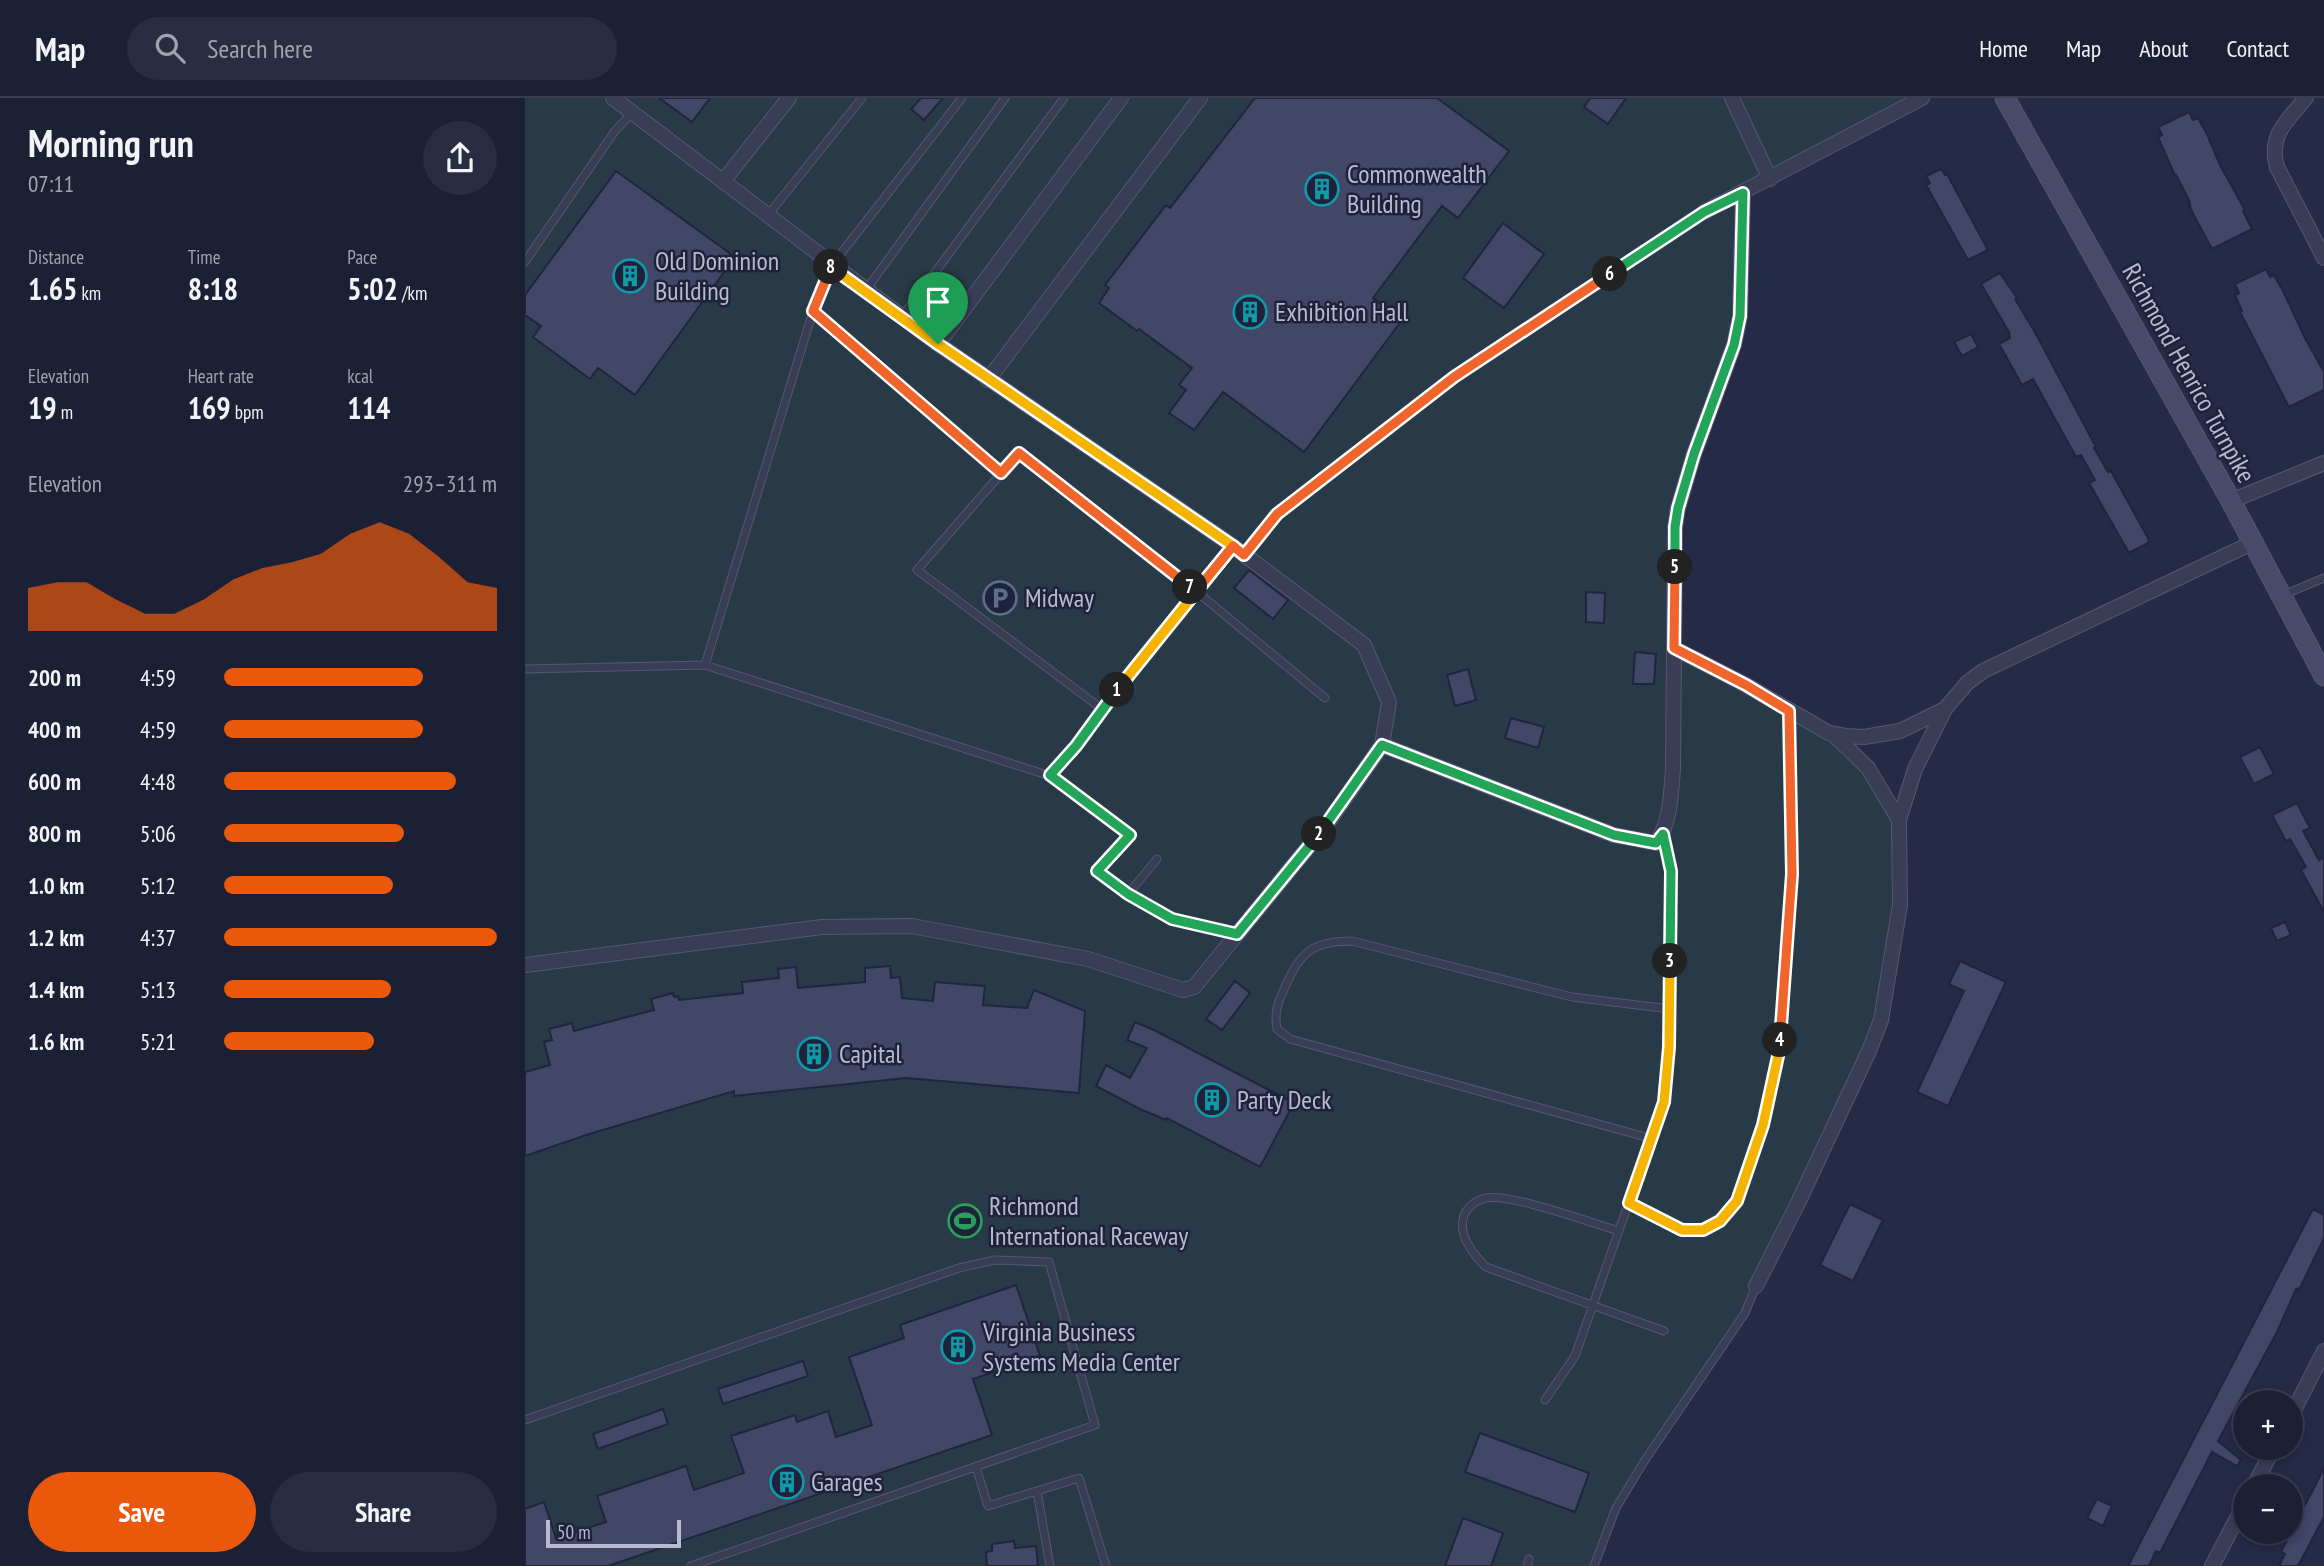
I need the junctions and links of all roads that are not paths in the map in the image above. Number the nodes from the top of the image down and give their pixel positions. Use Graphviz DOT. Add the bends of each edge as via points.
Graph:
graph roads {
  1 [pos="613,98"];
  2 [pos="789,98"];
  3 [pos="862,98"];
  4 [pos="962,98"];
  5 [pos="1005,98"];
  6 [pos="1064,98"];
  7 [pos="1121,98"];
  8 [pos="1200,98"];
  9 [pos="1732,98"];
  10 [pos="1923,98"];
  11 [pos="2005,98"];
  12 [pos="2305,98"];
  13 [pos="632,113"];
  14 [pos="1770,179"];
  15 [pos="724,180"];
  16 [pos="1743,193"];
  17 [pos="1704,212"];
  18 [pos="768,215"];
  19 [pos="2324,257"];
  20 [pos="525,262"];
  21 [pos="832,265"];
  22 [pos="866,291"];
  23 [pos="813,311"];
  24 [pos="902,317"];
  25 [pos="938,344"];
  26 [pos="988,380"];
  27 [pos="2324,463"];
  28 [pos="1001,473"];
  29 [pos="2231,501"];
  30 [pos="2252,543"];
  31 [pos="1238,551"];
  32 [pos="2324,578"];
  33 [pos="1196,591"];
  34 [pos="2281,596"];
  35 [pos="1674,648"];
  36 [pos="705,665"];
  37 [pos="525,670"];
  38 [pos="2324,676"];
  39 [pos="1325,698"];
  40 [pos="1102,709"];
  41 [pos="1945,709"];
  42 [pos="1789,711"];
  43 [pos="1834,734"];
  44 [pos="1382,745"];
  45 [pos="1050,775"];
  46 [pos="1899,820"];
  47 [pos="1663,834"];
  48 [pos="1157,859"];
  49 [pos="1128,894"];
  50 [pos="1237,934"];
  51 [pos="525,965"];
  52 [pos="1670,1009"];
  53 [pos="1653,1139"];
  54 [pos="1629,1203"];
  55 [pos="1619,1231"];
  56 [pos="1756,1286"];
  57 [pos="1593,1306"];
  58 [pos="1664,1331"];
  59 [pos="2324,1351"];
  60 [pos="2303,1392"];
  61 [pos="1545,1400"];
  62 [pos="525,1419"];
  63 [pos="976,1467"];
  64 [pos="1037,1491"];
  65 [pos="2233,1526"];
  66 [pos="691,1566"];
  67 [pos="1050,1566"];
  68 [pos="1106,1566"];
  69 [pos="1594,1566"];
  70 [pos="2212,1566"];
  1 -- 13 [label="street"];
  2 -- 15 [label="street"];
  3 -- 18 [label="lane"];
  4 -- 21 [label="lane"];
  5 -- 22 [label="lane"];
  6 -- 24 [label="lane"];
  7 -- 25 [label="street"];
  8 -- 26 [label="street"];
  9 -- 14 [label="street"];
  10 -- 14 [label="street"];
  11 -- 29 [label="main road, Richmond Henrico Turnpike"];
  12 -- 19 [label="street" via="2279,131 2273,153"];
  13 -- 15 [label="street"];
  13 -- 20 [label="lane"];
  14 -- 16 [label="street"];
  15 -- 18 [label="street"];
  16 -- 17 [label="street"];
  16 -- 35 [label="street" via="1740,316 1675,527"];
  17 -- 31 [label="lane" via="1454,377 1277,514"];
  18 -- 21 [label="street"];
  21 -- 22 [label="street"];
  21 -- 23 [label="lane"];
  22 -- 24 [label="street"];
  23 -- 28 [label="lane"];
  23 -- 36 [label="lane"];
  24 -- 25 [label="street"];
  25 -- 26 [label="street"];
  26 -- 31 [label="street"];
  27 -- 29 [label="street"];
  28 -- 33 [label="lane" via="1019,453"];
  28 -- 40 [label="lane" via="916,570"];
  29 -- 30 [label="main road, Richmond Henrico Turnpike"];
  30 -- 34 [label="main road, Richmond Henrico Turnpike"];
  30 -- 41 [label="street" via="1983,671"];
  31 -- 33 [label="lane"];
  31 -- 44 [label="street" via="1364,645 1389,702"];
  32 -- 34 [label="lane"];
  33 -- 39 [label="lane"];
  33 -- 40 [label="lane"];
  34 -- 38 [label="main road, Richmond Henrico Turnpike" via="2313,647"];
  35 -- 42 [label="street"];
  35 -- 47 [label="street" via="1672,768"];
  36 -- 37 [label="lane"];
  36 -- 45 [label="lane"];
  40 -- 45 [label="lane"];
  41 -- 43 [label="street" via="1889,734"];
  41 -- 46 [label="street" via="1915,769"];
  42 -- 43 [label="street"];
  42 -- 54 [label="lane" via="1792,874 1778,1056 1763,1125 1737,1201 1720,1221 1703,1230 1682,1230"];
  43 -- 46 [label="street" via="1868,768"];
  44 -- 47 [label="street" via="1614,835 1650,844"];
  44 -- 50 [label="street" via="1328,824"];
  45 -- 49 [label="lane" via="1130,835 1097,871"];
  46 -- 56 [label="street" via="1900,905 1881,1020"];
  47 -- 52 [label="lane" via="1671,871"];
  48 -- 49 [label="lane"];
  49 -- 50 [label="lane" via="1172,919"];
  50 -- 51 [label="street" via="1194,988 1183,990 1088,959 912,926 822,927"];
  52 -- 53 [label="lane" via="1664,1102"];
  52 -- 53 [label="lane" via="1572,997 1352,941 1330,941 1295,963 1274,1013 1277,1029 1290,1039"];
  53 -- 54 [label="lane"];
  54 -- 55 [label="lane"];
  55 -- 57 [label="lane"];
  55 -- 57 [label="lane" via="1520,1202 1488,1198 1473,1203 1463,1219 1471,1251 1486,1266"];
  56 -- 69 [label="lane" via="1745,1313 1616,1508"];
  57 -- 58 [label="lane"];
  57 -- 61 [label="lane" via="1575,1356"];
  59 -- 60 [label="street"];
  62 -- 63 [label="lane" via="959,1268 995,1260 1049,1262 1095,1424"];
  63 -- 64 [label="lane" via="988,1506"];
  63 -- 66 [label="lane"];
  64 -- 67 [label="lane"];
  64 -- 68 [label="lane" via="1079,1478"];
  65 -- 70 [label="street"];
}
